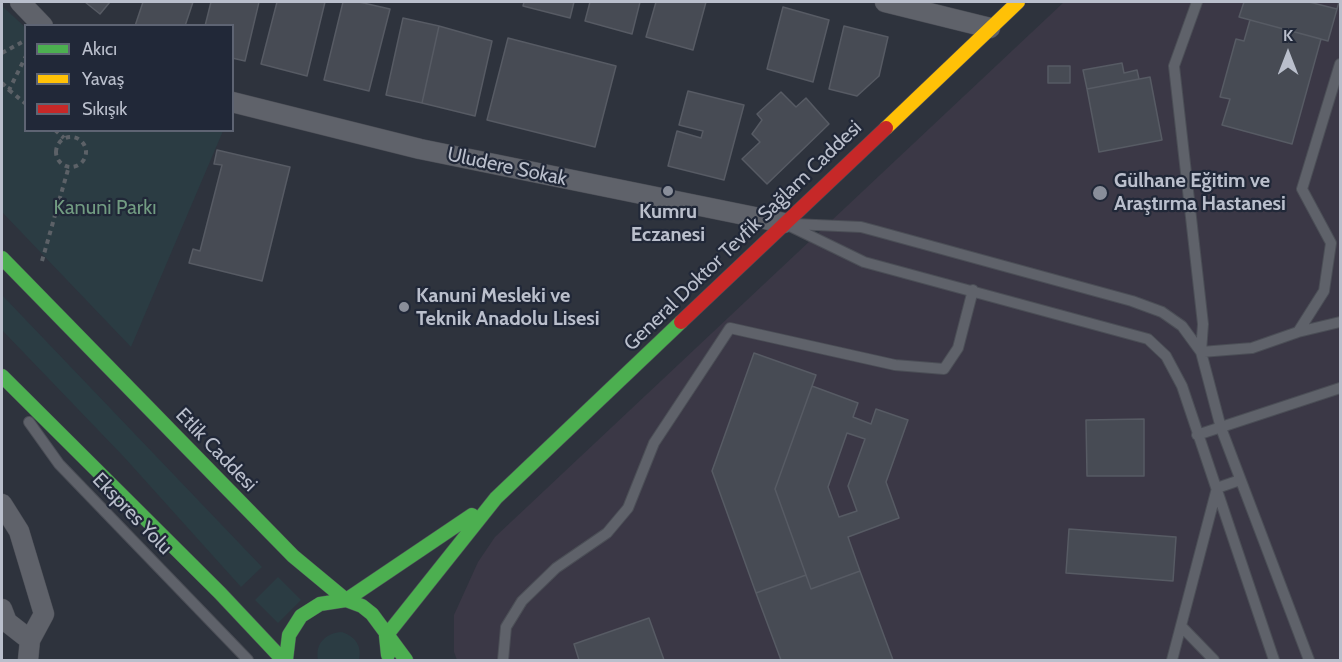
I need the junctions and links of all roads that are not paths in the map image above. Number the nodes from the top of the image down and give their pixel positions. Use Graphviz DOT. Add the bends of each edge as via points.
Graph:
graph roads {
  1 [pos="20,2"];
  2 [pos="885,2"];
  3 [pos="1018,2"];
  4 [pos="1197,2"];
  5 [pos="41,24"];
  6 [pos="990,28"];
  7 [pos="1341,64"];
  8 [pos="234,102"];
  9 [pos="1335,104"];
  10 [pos="784,223"];
  11 [pos="2,258"];
  12 [pos="973,290"];
  13 [pos="1341,321"];
  14 [pos="1298,332"];
  15 [pos="1201,352"];
  16 [pos="2,376"];
  17 [pos="2,382"];
  18 [pos="1341,388"];
  19 [pos="1221,428"];
  20 [pos="1197,435"];
  21 [pos="1240,480"];
  22 [pos="1217,488"];
  23 [pos="496,498"];
  24 [pos="2,504"];
  25 [pos="345,600"];
  26 [pos="2,609"];
  27 [pos="1181,626"];
  28 [pos="386,636"];
  29 [pos="30,640"];
  30 [pos="28,660"];
  31 [pos="248,660"];
  32 [pos="285,660"];
  33 [pos="387,660"];
  34 [pos="406,660"];
  35 [pos="502,660"];
  36 [pos="1172,660"];
  37 [pos="1214,660"];
  38 [pos="1274,660"];
  39 [pos="1310,660"];
  1 -- 5 [label="street"];
  2 -- 6 [label="street"];
  3 -- 6 [label="main road, General Doktor Tevfik Sağlam Caddesi"];
  4 -- 15 [label="lane" via="1174,66 1203,324"];
  6 -- 10 [label="main road, General Doktor Tevfik Sağlam Caddesi"];
  7 -- 9 [label="lane"];
  8 -- 10 [label="street, Uludere Sokak" via="420,149"];
  9 -- 14 [label="lane" via="1302,189 1331,243 1324,291"];
  10 -- 12 [label="lane" via="864,262"];
  10 -- 15 [label="lane" via="861,227 1132,301 1162,312 1182,326"];
  10 -- 23 [label="main road, General Doktor Tevfik Sağlam Caddesi"];
  11 -- 25 [label="main road, Etlik Caddesi" via="293,555"];
  12 -- 20 [label="lane" via="1148,339 1166,356 1182,386"];
  12 -- 35 [label="lane" via="958,348 944,369 895,364 730,328 654,442 628,508 607,533 556,568 522,602 506,627"];
  13 -- 14 [label="lane"];
  14 -- 15 [label="lane" via="1252,348"];
  15 -- 19 [label="lane"];
  16 -- 32 [label="main road"];
  17 -- 31 [label="lane, Ekspres Yolu" via="59,464"];
  18 -- 19 [label="lane"];
  19 -- 20 [label="lane"];
  19 -- 21 [label="lane"];
  20 -- 22 [label="lane"];
  21 -- 22 [label="lane"];
  21 -- 39 [label="lane"];
  22 -- 27 [label="lane"];
  22 -- 38 [label="lane"];
  23 -- 25 [label="main road, General Doktor Tevfik Sağlam Caddesi"];
  23 -- 28 [label="main road, General Doktor Tevfik Sağlam Caddesi"];
  24 -- 29 [label="street" via="19,531 44,614"];
  25 -- 28 [label="main road, Etlik Caddesi" via="372,614"];
  25 -- 32 [label="main road" via="328,600 299,616 289,630"];
  26 -- 29 [label="street" via="7,622"];
  27 -- 36 [label="lane"];
  27 -- 37 [label="lane"];
  28 -- 33 [label="main road"];
  28 -- 34 [label="main road, Etlik Caddesi"];
  29 -- 30 [label="street"];
}
